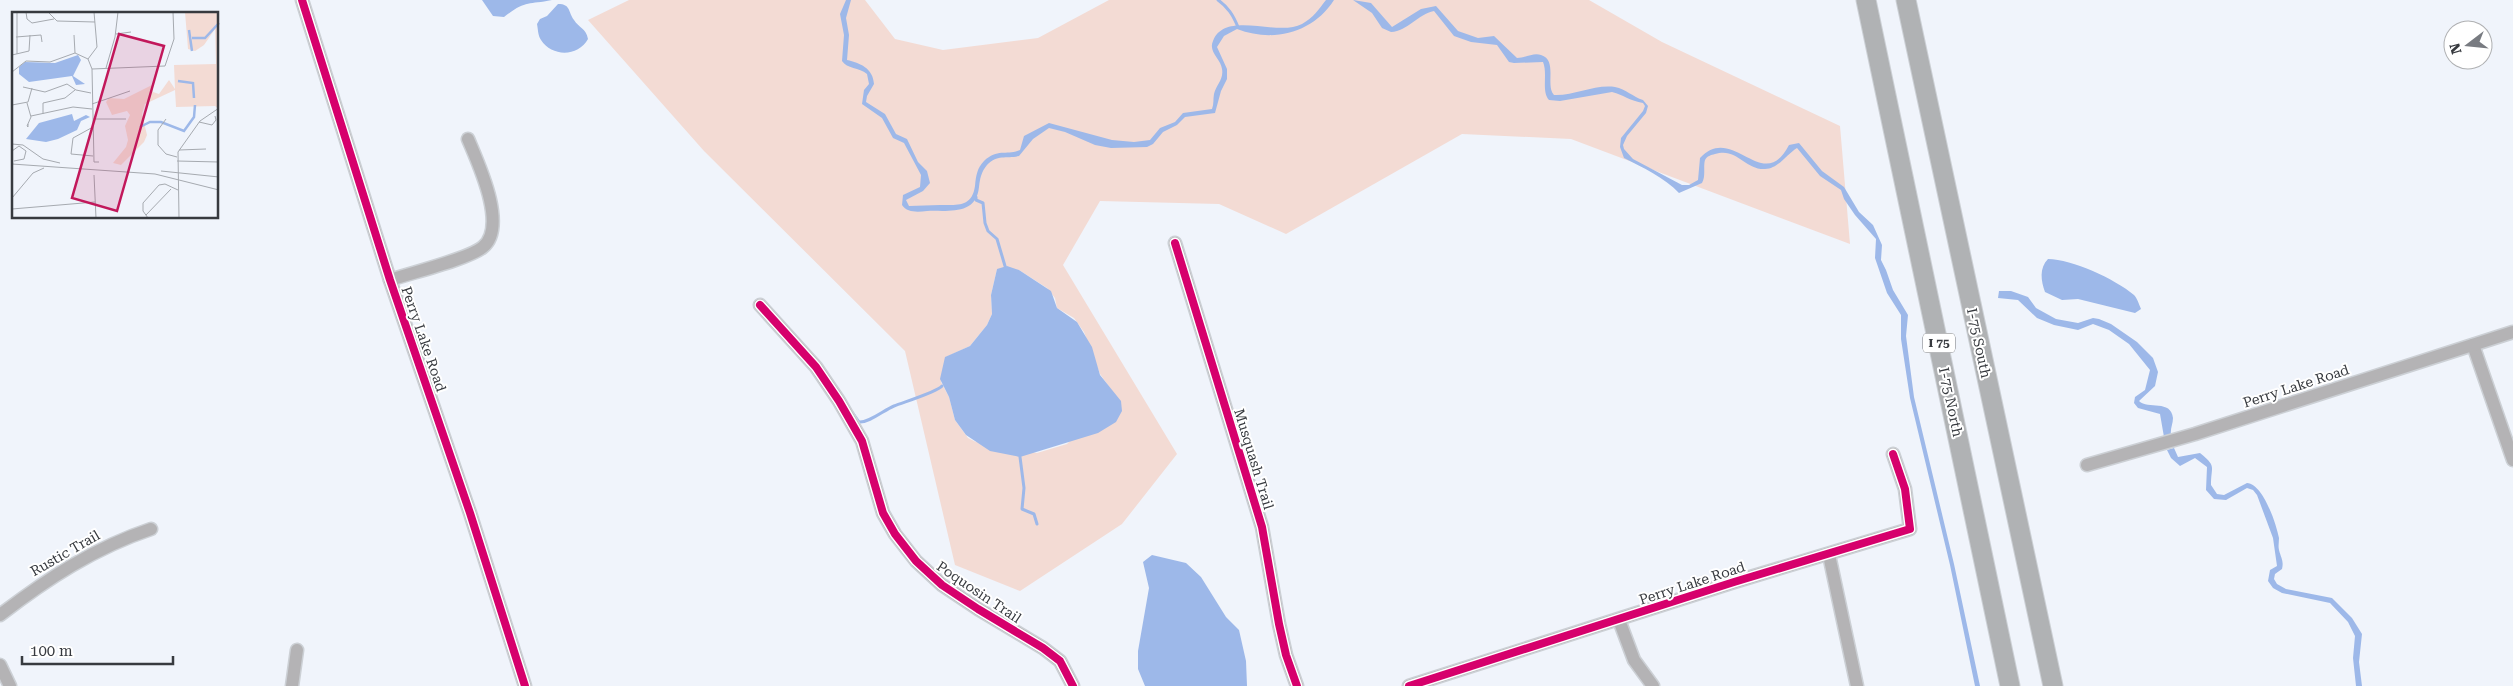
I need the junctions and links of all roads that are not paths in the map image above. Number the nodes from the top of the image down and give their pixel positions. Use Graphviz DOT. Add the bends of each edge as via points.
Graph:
graph roads {
  1 [pos="302,0"];
  2 [pos="1866,0"];
  3 [pos="1906,0"];
  4 [pos="468,139"];
  5 [pos="1175,243"];
  6 [pos="390,280"];
  7 [pos="760,305"];
  8 [pos="2513,332"];
  9 [pos="2473,345"];
  10 [pos="1893,454"];
  11 [pos="2513,460"];
  12 [pos="2087,465"];
  13 [pos="151,529"];
  14 [pos="1828,555"];
  15 [pos="0,615"];
  16 [pos="1619,620"];
  17 [pos="298,650"];
  18 [pos="0,665"];
  19 [pos="1417,685"];
  20 [pos="10,686"];
  21 [pos="292,686"];
  22 [pos="525,686"];
  23 [pos="1073,686"];
  24 [pos="1297,686"];
  25 [pos="1653,686"];
  26 [pos="1856,686"];
  27 [pos="2010,686"];
  28 [pos="2053,686"];
  1 -- 6 [label="street, Perry Lake Road"];
  2 -- 27 [label="highway, I-75 North / I 75"];
  3 -- 28 [label="highway, I-75 South"];
  4 -- 6 [label="street" via="492,209 493,230 484,246 465,256"];
  5 -- 24 [label="street, Musquash Trail" via="1262,527 1286,656"];
  6 -- 22 [label="street, Perry Lake Road"];
  7 -- 23 [label="street, Poquosin Trail" via="816,367 839,401 862,441 883,512 916,561 942,585 1043,648 1060,662"];
  8 -- 9 [label="street, Perry Lake Road"];
  9 -- 11 [label="street"];
  9 -- 12 [label="street, Perry Lake Road"];
  10 -- 14 [label="street, Perry Lake Road" via="1905,489 1910,529"];
  13 -- 15 [label="street, Rustic Trail" via="126,537 80,560 41,583"];
  14 -- 16 [label="street, Perry Lake Road"];
  14 -- 26 [label="street"];
  16 -- 19 [label="street, Perry Lake Road" via="1490,658"];
  16 -- 25 [label="street" via="1634,660"];
  17 -- 21 [label="street"];
  18 -- 20 [label="street"];
}
